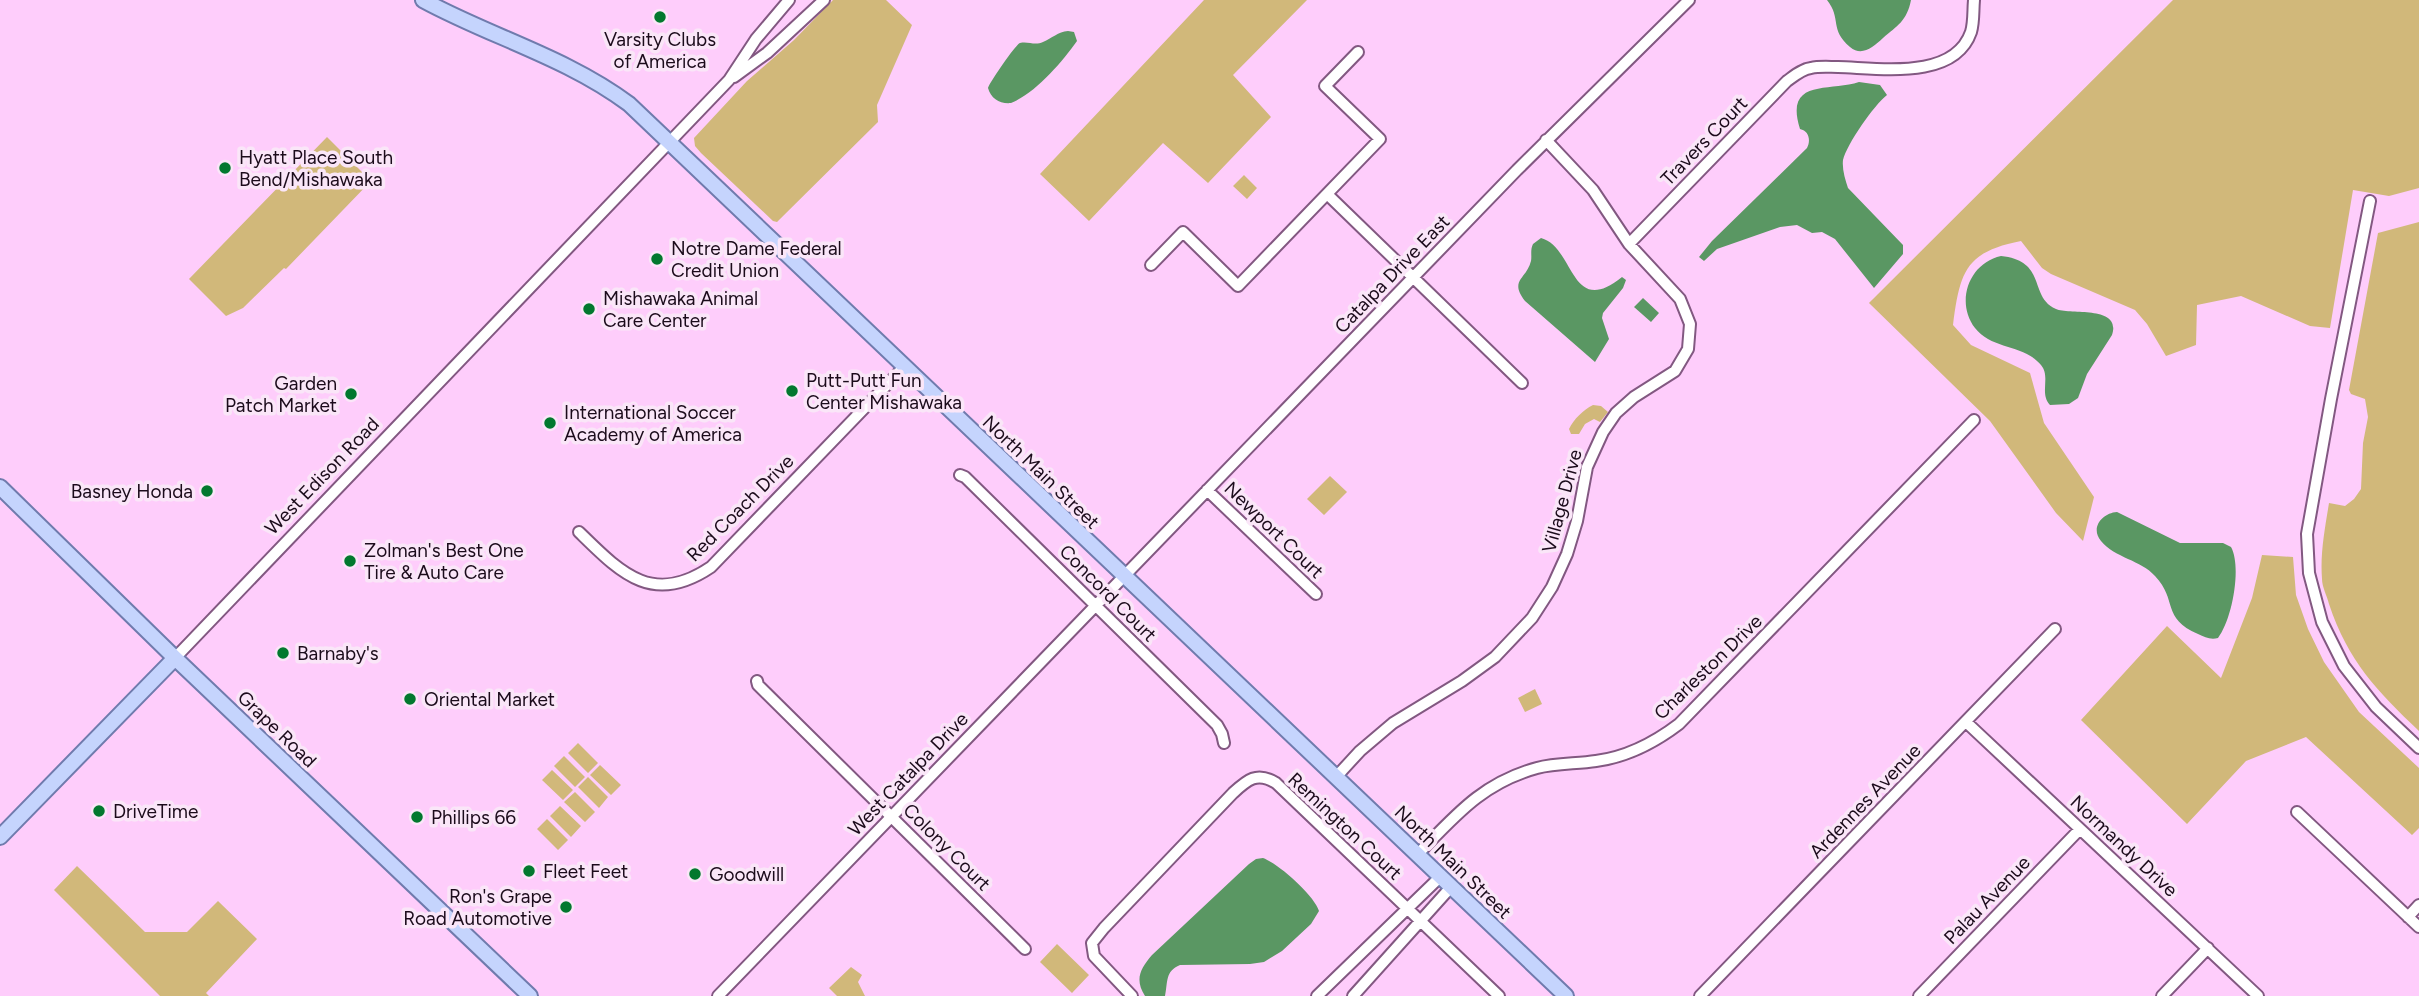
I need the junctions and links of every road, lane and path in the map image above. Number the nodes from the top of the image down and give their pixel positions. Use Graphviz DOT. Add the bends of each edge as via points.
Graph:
graph roads {
  1 [pos="423,0"];
  2 [pos="789,0"];
  3 [pos="824,0"];
  4 [pos="1689,0"];
  5 [pos="1974,0"];
  6 [pos="1357,52"];
  7 [pos="729,80"];
  8 [pos="1546,140"];
  9 [pos="671,142"];
  10 [pos="1327,194"];
  11 [pos="2370,201"];
  12 [pos="1629,244"];
  13 [pos="1151,265"];
  14 [pos="1413,277"];
  15 [pos="904,367"];
  16 [pos="1522,383"];
  17 [pos="1974,420"];
  18 [pos="960,475"];
  19 [pos="0,488"];
  20 [pos="1208,490"];
  21 [pos="579,531"];
  22 [pos="1124,577"];
  23 [pos="1316,594"];
  24 [pos="1095,606"];
  25 [pos="2055,629"];
  26 [pos="175,658"];
  27 [pos="757,681"];
  28 [pos="1966,722"];
  29 [pos="1224,743"];
  30 [pos="2419,748"];
  31 [pos="1336,777"];
  32 [pos="2297,812"];
  33 [pos="891,816"];
  34 [pos="2080,829"];
  35 [pos="0,837"];
  36 [pos="1417,855"];
  37 [pos="1446,882"];
  38 [pos="2419,905"];
  39 [pos="1408,910"];
  40 [pos="2408,917"];
  41 [pos="1419,920"];
  42 [pos="2419,927"];
  43 [pos="2208,948"];
  44 [pos="1025,949"];
  45 [pos="530,996"];
  46 [pos="719,996"];
  47 [pos="1132,996"];
  48 [pos="1317,996"];
  49 [pos="1353,996"];
  50 [pos="1499,996"];
  51 [pos="1566,996"];
  52 [pos="1700,996"];
  53 [pos="1919,996"];
  54 [pos="2162,996"];
  55 [pos="2258,996"];
  1 -- 9 [label="main road, North Main Street" via="599,82"];
  2 -- 7 [label="street"];
  3 -- 7 [label="street" via="767,53"];
  4 -- 8 [label="street, Catalpa Drive East"];
  5 -- 12 [label="street, Travers Court" via="1966,41 1942,62 1909,68 1809,68 1798,73"];
  6 -- 10 [label="street" via="1325,86 1380,139"];
  7 -- 9 [label="street, West Edison Road"];
  8 -- 12 [label="street, Village Drive" via="1593,190"];
  8 -- 14 [label="street, Catalpa Drive East"];
  9 -- 15 [label="main road, North Main Street"];
  9 -- 26 [label="street, West Edison Road"];
  10 -- 13 [label="street" via="1238,286 1183,232"];
  10 -- 14 [label="street"];
  11 -- 30 [label="street" via="2308,534 2309,573 2322,622 2344,666 2376,707"];
  12 -- 31 [label="street, Village Drive" via="1674,291 1687,312 1690,336 1682,362 1624,405 1603,432 1587,467 1567,554 1532,618 1495,657 1393,723"];
  14 -- 16 [label="street"];
  14 -- 20 [label="street, Catalpa Drive East"];
  15 -- 21 [label="street, Red Coach Drive" via="697,577 660,584 635,579 614,566"];
  15 -- 22 [label="main road, North Main Street"];
  17 -- 36 [label="street, Charleston Drive" via="1679,724 1651,743 1614,758 1549,765 1516,775 1478,795"];
  18 -- 24 [label="street, Concord Court"];
  19 -- 26 [label="main road, Grape Road"];
  20 -- 22 [label="street, Catalpa Drive East"];
  20 -- 23 [label="street, Newport Court"];
  22 -- 24 [label="street, West Catalpa Drive"];
  22 -- 31 [label="main road, North Main Street"];
  24 -- 29 [label="street, Concord Court" via="1217,725"];
  24 -- 33 [label="street, West Catalpa Drive"];
  25 -- 28 [label="street, Ardennes Avenue"];
  26 -- 35 [label="main road, West Edison Road"];
  26 -- 45 [label="main road, Grape Road"];
  27 -- 33 [label="street, Colony Court"];
  28 -- 34 [label="street, Normandy Drive"];
  28 -- 52 [label="street, Ardennes Avenue"];
  31 -- 36 [label="main road, North Main Street"];
  32 -- 40 [label="street"];
  33 -- 44 [label="street, Colony Court"];
  33 -- 46 [label="street, West Catalpa Drive"];
  34 -- 43 [label="street, Normandy Drive"];
  34 -- 53 [label="street, Palau Avenue"];
  36 -- 37 [label="main road, North Main Street"];
  37 -- 39 [label="street"];
  37 -- 41 [label="street"];
  37 -- 51 [label="main road, North Main Street"];
  38 -- 40 [label="street"];
  39 -- 41 [label="street, Remington Court"];
  39 -- 47 [label="street, Remington Court" via="1276,783 1254,777 1233,793 1092,943 1094,956"];
  39 -- 48 [label="street"];
  40 -- 42 [label="street"];
  41 -- 49 [label="street"];
  41 -- 50 [label="street, Remington Court"];
  43 -- 54 [label="street"];
  43 -- 55 [label="street, Normandy Drive"];
}
